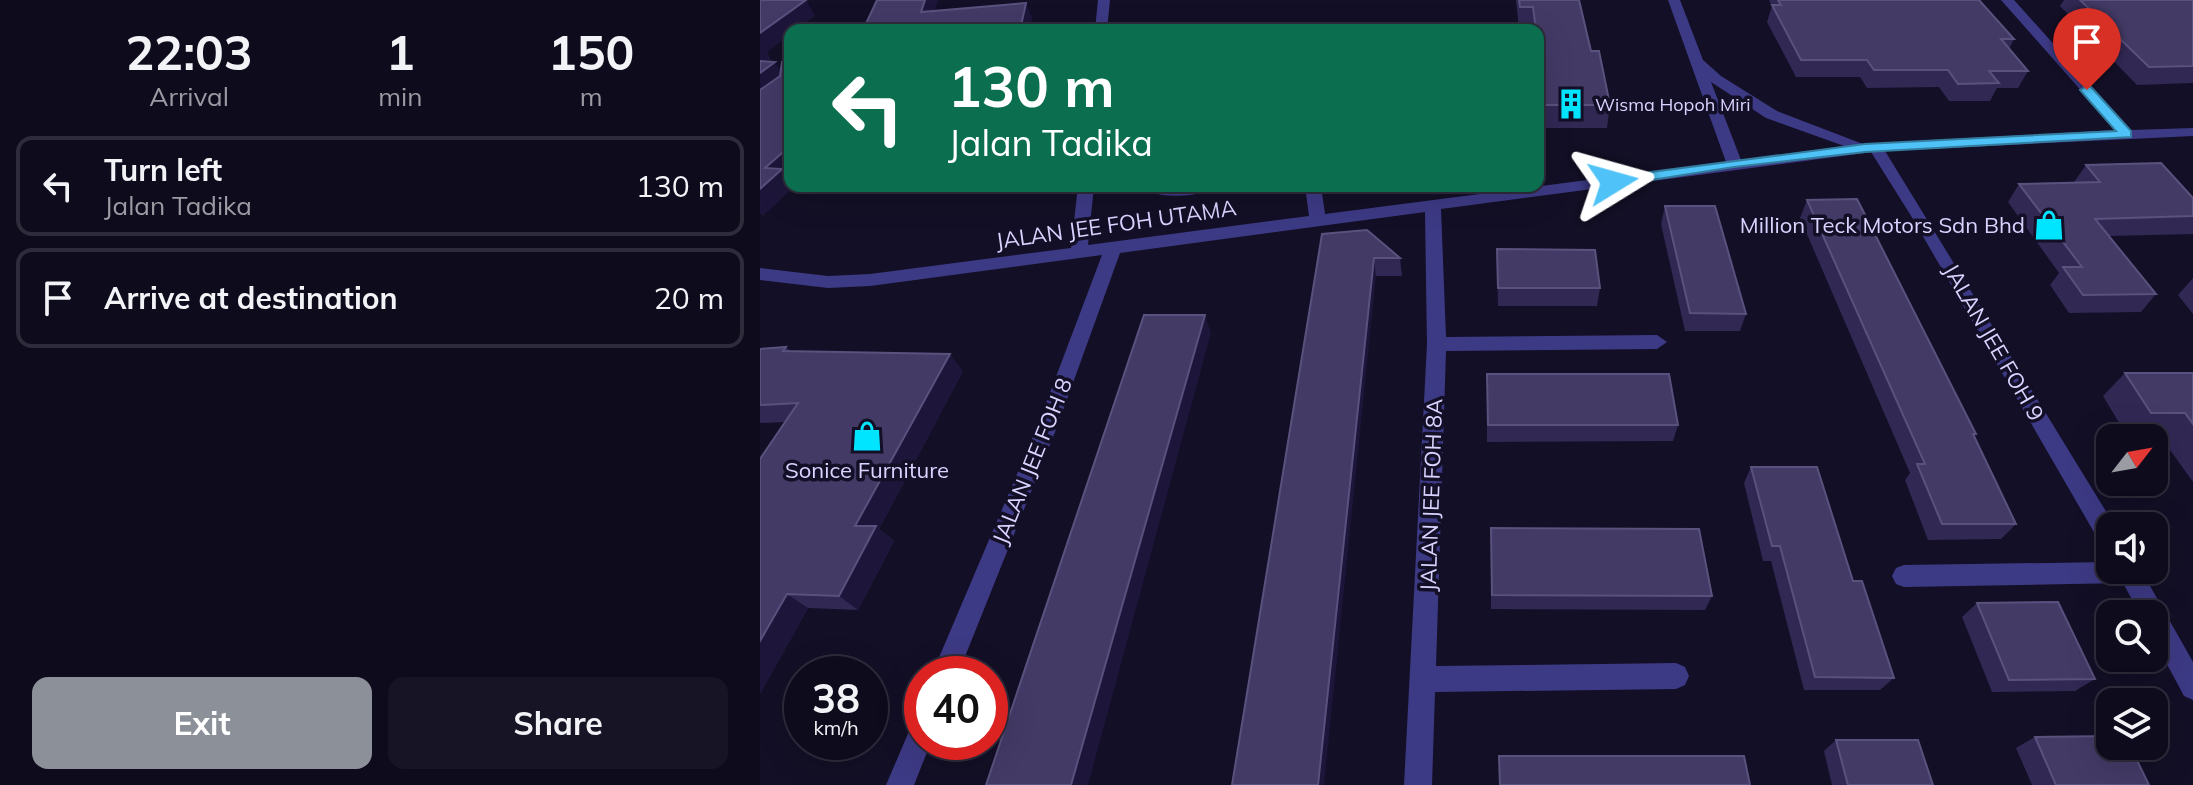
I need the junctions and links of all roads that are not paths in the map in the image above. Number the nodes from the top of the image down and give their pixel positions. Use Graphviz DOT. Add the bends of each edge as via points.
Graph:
graph roads {
  1 [pos="1104,0"];
  2 [pos="1674,0"];
  3 [pos="2007,0"];
  4 [pos="1102,24"];
  5 [pos="1699,63"];
  6 [pos="2193,132"];
  7 [pos="2127,134"];
  8 [pos="1870,147"];
  9 [pos="1734,163"];
  10 [pos="1544,190"];
  11 [pos="1085,192"];
  12 [pos="1314,192"];
  13 [pos="1526,192"];
  14 [pos="1433,205"];
  15 [pos="1318,220"];
  16 [pos="1114,246"];
  17 [pos="1079,251"];
  18 [pos="760,274"];
  19 [pos="1657,342"];
  20 [pos="1437,344"];
  21 [pos="2096,515"];
  22 [pos="2096,572"];
  23 [pos="1904,576"];
  24 [pos="2168,642"];
  25 [pos="952,656"];
  26 [pos="1676,676"];
  27 [pos="1424,679"];
  28 [pos="2193,687"];
  29 [pos="910,760"];
  30 [pos="900,785"];
  31 [pos="1418,785"];
  1 -- 4 [label="street"];
  2 -- 5 [label="street"];
  3 -- 7 [label="street"];
  5 -- 8 [label="street" via="1718,83 1766,114"];
  5 -- 9 [label="street"];
  6 -- 7 [label="street, JALAN JEE FOH UTAMA"];
  7 -- 8 [label="street, JALAN JEE FOH UTAMA"];
  8 -- 9 [label="street, JALAN JEE FOH UTAMA"];
  8 -- 21 [label="street, JALAN JEE FOH 9" via="1921,219"];
  9 -- 10 [label="street, JALAN JEE FOH UTAMA"];
  11 -- 17 [label="street"];
  12 -- 15 [label="street"];
  13 -- 14 [label="street, JALAN JEE FOH UTAMA"];
  14 -- 15 [label="street, JALAN JEE FOH UTAMA"];
  14 -- 20 [label="street, JALAN JEE FOH 8A"];
  15 -- 16 [label="street, JALAN JEE FOH UTAMA"];
  16 -- 17 [label="street, JALAN JEE FOH UTAMA"];
  16 -- 25 [label="street, JALAN JEE FOH 8" via="1047,427"];
  17 -- 18 [label="street, JALAN JEE FOH UTAMA" via="870,280 828,282"];
  19 -- 20 [label="street"];
  20 -- 27 [label="street, JALAN JEE FOH 8A"];
  22 -- 23 [label="street"];
  24 -- 28 [label="street"];
  26 -- 27 [label="street"];
  27 -- 31 [label="street, JALAN JEE FOH 8A"];
  29 -- 30 [label="street"];
}
